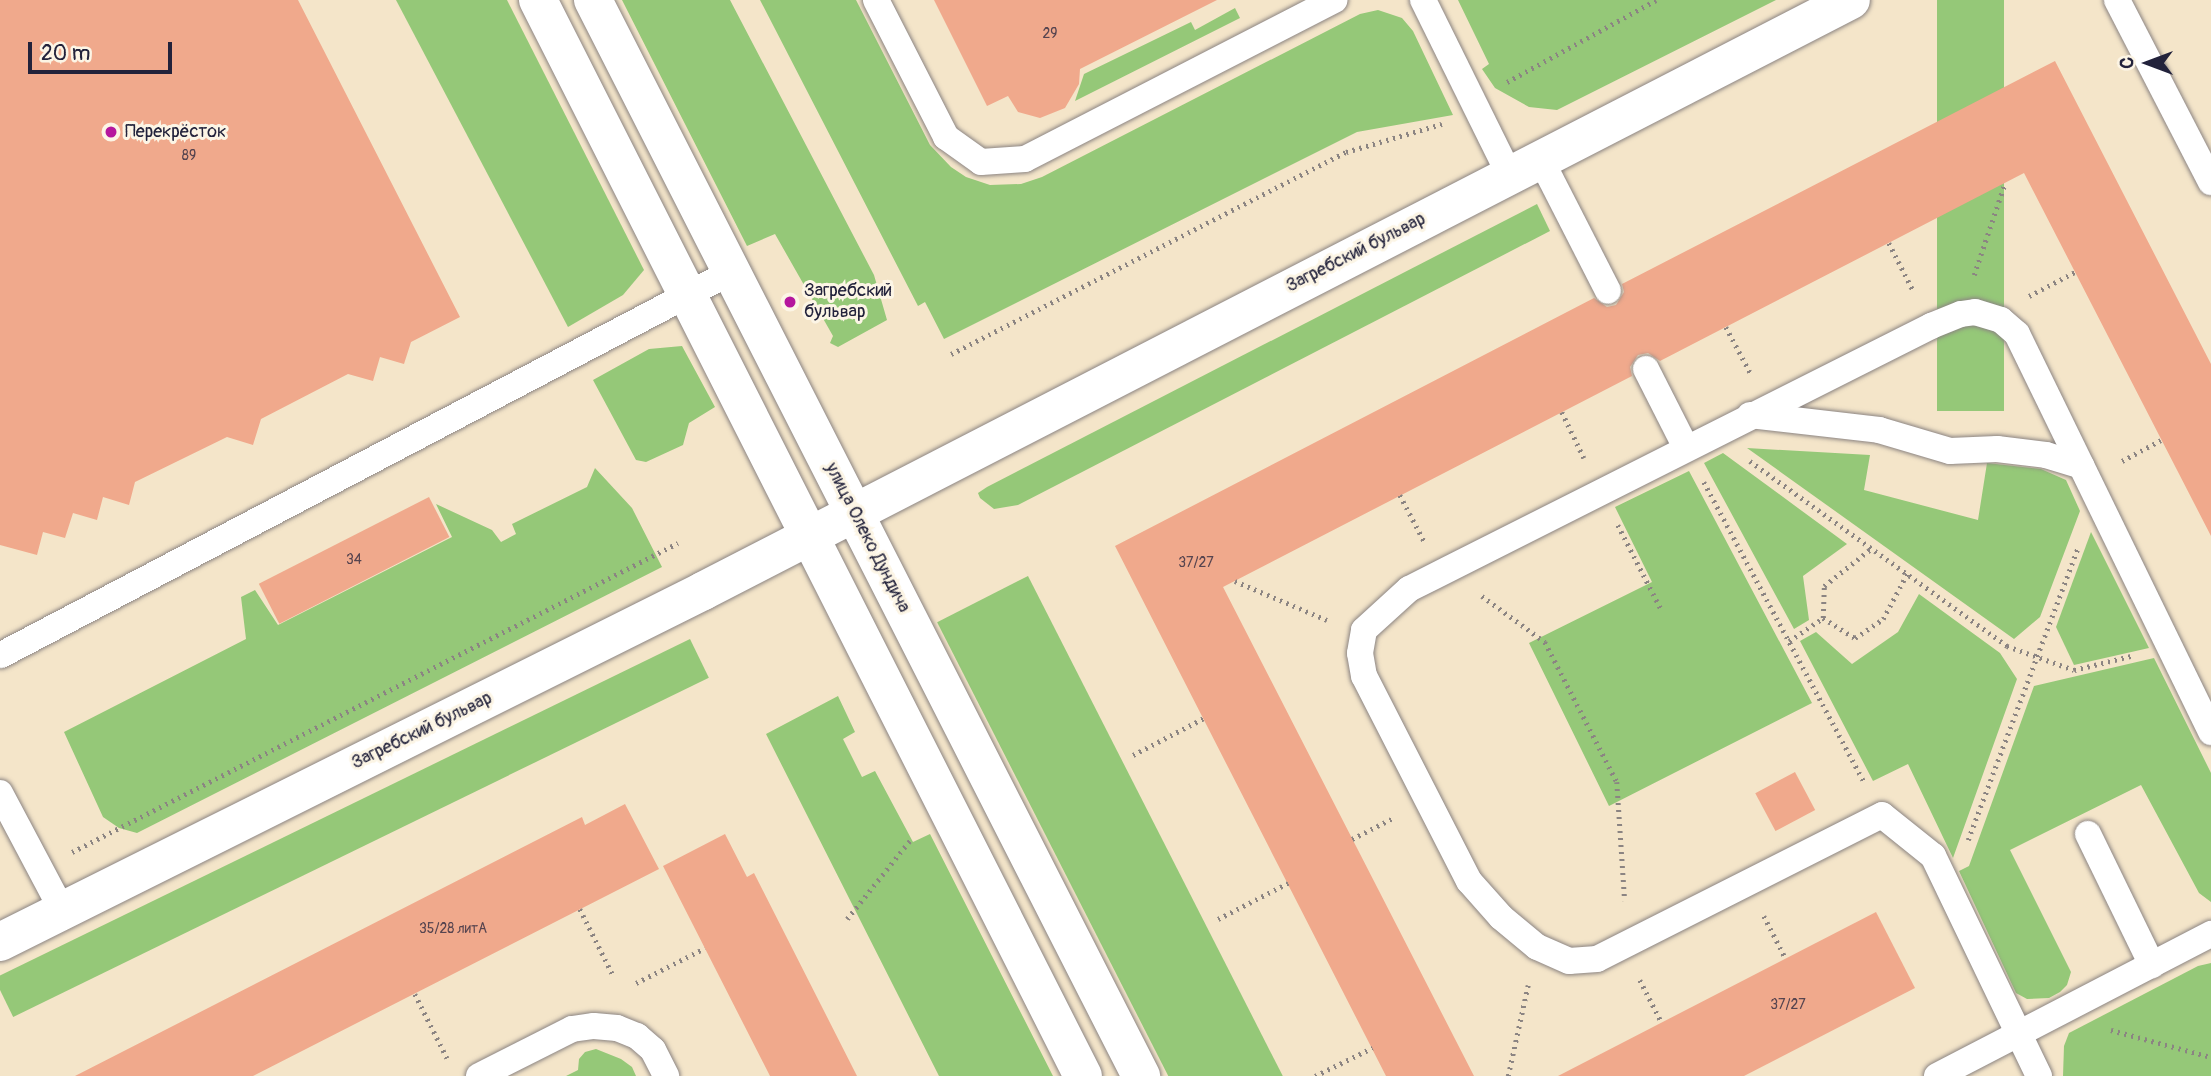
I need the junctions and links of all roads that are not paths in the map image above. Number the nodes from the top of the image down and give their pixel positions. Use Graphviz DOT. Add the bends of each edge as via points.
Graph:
graph roads {
  1 [pos="538,0"];
  2 [pos="593,0"];
  3 [pos="876,0"];
  4 [pos="1335,0"];
  5 [pos="1423,0"];
  6 [pos="1851,0"];
  7 [pos="2117,0"];
  8 [pos="1525,166"];
  9 [pos="2211,182"];
  10 [pos="731,272"];
  11 [pos="1608,291"];
  12 [pos="687,296"];
  13 [pos="1646,369"];
  14 [pos="1759,411"];
  15 [pos="1686,448"];
  16 [pos="2081,466"];
  17 [pos="854,512"];
  18 [pos="807,537"];
  19 [pos="1,655"];
  20 [pos="2211,732"];
  21 [pos="0,793"];
  22 [pos="2088,834"];
  23 [pos="62,910"];
  24 [pos="2211,934"];
  25 [pos="0,942"];
  26 [pos="2152,965"];
  27 [pos="2018,1033"];
  28 [pos="479,1076"];
  29 [pos="666,1076"];
  30 [pos="1083,1076"];
  31 [pos="1141,1076"];
  32 [pos="1937,1076"];
  33 [pos="2039,1076"];
  1 -- 12 [label="street"];
  2 -- 10 [label="street, улица Олеко Дундича"];
  3 -- 4 [label="lane" via="946,137 981,162 1025,159"];
  5 -- 8 [label="lane" via="1475,99"];
  6 -- 8 [label="street, Загребский бульвар"];
  7 -- 9 [label="lane"];
  8 -- 11 [label="lane"];
  8 -- 17 [label="street, Загребский бульвар"];
  10 -- 12 [label="lane"];
  10 -- 17 [label="street, улица Олеко Дундича"];
  12 -- 18 [label="street"];
  12 -- 19 [label="lane"];
  13 -- 15 [label="lane"];
  14 -- 15 [label="lane"];
  14 -- 16 [label="lane" via="1879,430 1950,451 1997,449 2046,455"];
  14 -- 16 [label="lane" via="1931,326 1975,312 2001,320 2017,334"];
  15 -- 27 [label="lane" via="1409,589 1364,630 1360,653 1364,676 1469,881 1501,917 1537,947 1569,961 1597,958 1882,815 1933,856"];
  16 -- 20 [label="lane"];
  17 -- 18 [label="street, Загребский бульвар"];
  17 -- 31 [label="street, улица Олеко Дундича"];
  18 -- 23 [label="street, Загребский бульвар"];
  18 -- 30 [label="street"];
  21 -- 23 [label="lane"];
  22 -- 26 [label="lane"];
  23 -- 25 [label="street, Загребский бульвар"];
  24 -- 26 [label="lane"];
  26 -- 27 [label="lane"];
  27 -- 32 [label="lane"];
  27 -- 33 [label="lane"];
  28 -- 29 [label="lane" via="572,1030 594,1026 637,1036 653,1050"];
}
